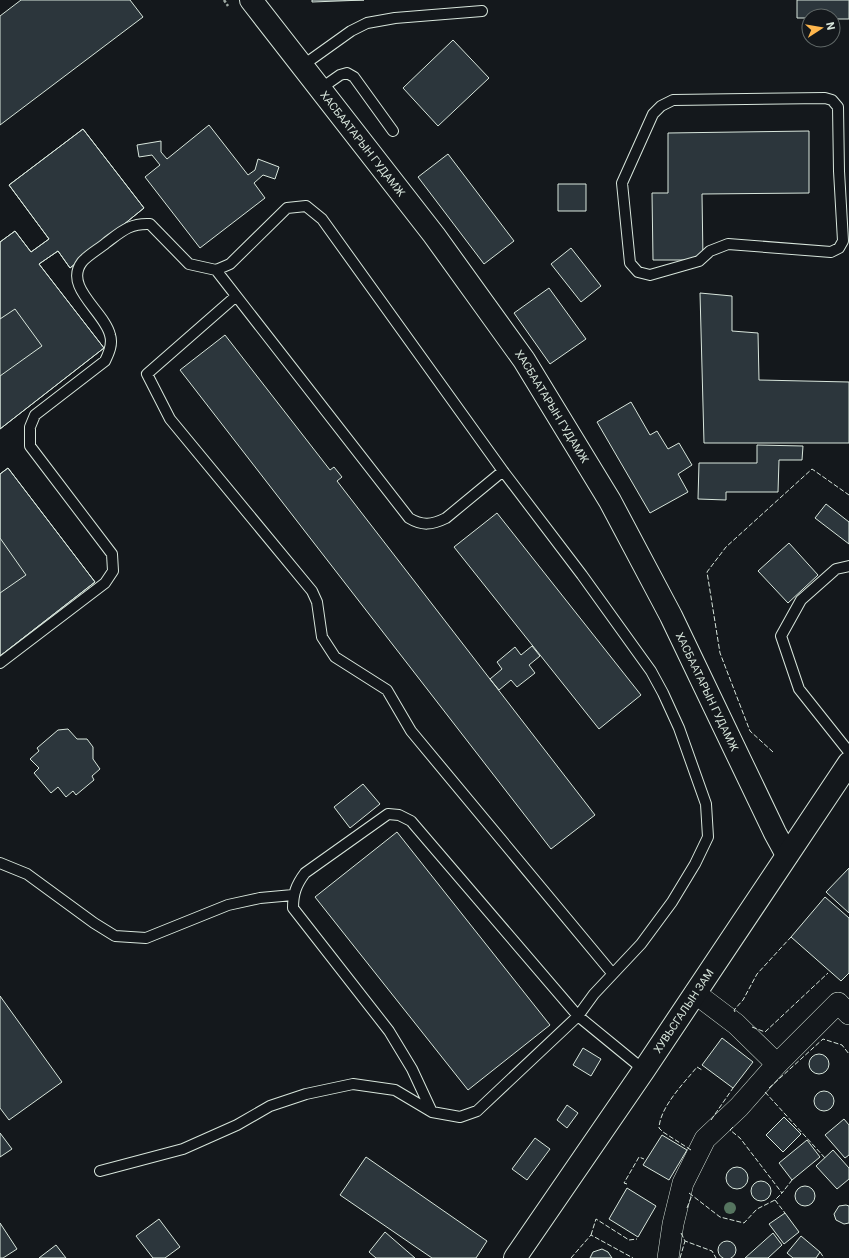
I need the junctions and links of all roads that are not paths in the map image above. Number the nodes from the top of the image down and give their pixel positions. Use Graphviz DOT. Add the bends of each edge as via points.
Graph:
graph roads {
  1 [pos="251,0"];
  2 [pos="482,11"];
  3 [pos="302,66"];
  4 [pos="320,89"];
  5 [pos="393,130"];
  6 [pos="844,170"];
  7 [pos="216,270"];
  8 [pos="235,297"];
  9 [pos="503,471"];
  10 [pos="849,566"];
  11 [pos="0,663"];
  12 [pos="848,764"];
  13 [pos="787,855"];
  14 [pos="0,863"];
  15 [pos="293,895"];
  16 [pos="612,973"];
  17 [pos="695,993"];
  18 [pos="845,1002"];
  19 [pos="578,1016"];
  20 [pos="777,1064"];
  21 [pos="644,1070"];
  22 [pos="432,1112"];
  23 [pos="100,1171"];
  24 [pos="515,1258"];
  25 [pos="668,1258"];
  1 -- 3 [label="street, ХАСБААТАРЫН ГУДАМЖ"];
  2 -- 3 [label="lane" via="395,18 367,23 351,31"];
  3 -- 4 [label="street, ХАСБААТАРЫН ГУДАМЖ"];
  4 -- 5 [label="lane" via="347,73 354,77"];
  4 -- 13 [label="street, ХАСБААТАРЫН ГУДАМЖ" via="434,235 524,360 594,474 671,616"];
  6 -- 6 [label="lane" via="843,241 839,248 831,252 728,244 710,250 699,260 650,274 638,272 630,263 622,183 653,114 673,100 832,100 838,106"];
  7 -- 8 [label="lane"];
  7 -- 9 [label="lane" via="230,264 287,208 306,206 322,219"];
  7 -- 11 [label="lane" via="189,264 150,224 138,224 125,229 82,262 78,274 80,290 104,322 110,335 110,348 105,361 35,415 30,427 30,446 112,554 113,571 105,583"];
  8 -- 9 [label="lane" via="409,518 418,523 436,523 446,518"];
  8 -- 16 [label="lane" via="147,374 170,419 312,591 317,602 322,637 334,657 386,690 411,731"];
  9 -- 16 [label="lane" via="651,671 679,728 706,804 708,837 695,864 668,908 641,944"];
  10 -- 12 [label="lane" via="836,569 801,600 781,636 800,689"];
  12 -- 13 [label="street, ХУВЬСГАЛЫН ЗАМ"];
  13 -- 17 [label="street, ХУВЬСГАЛЫН ЗАМ"];
  14 -- 15 [label="lane" via="27,874 116,936 146,938 228,905 260,898"];
  15 -- 19 [label="lane" via="296,884 304,873 378,820 388,814 399,815 411,821"];
  15 -- 22 [label="lane" via="292,908 389,1031 412,1070"];
  16 -- 19 [label="lane"];
  17 -- 20 [label="street" via="736,1024"];
  17 -- 21 [label="street, ХУВЬСГАЛЫН ЗАМ"];
  18 -- 20 [label="street"];
  19 -- 21 [label="lane"];
  19 -- 22 [label="lane" via="477,1111 460,1117"];
  20 -- 25 [label="street" via="705,1140 683,1183"];
  21 -- 24 [label="street, ХУВЬСГАЛЫН ЗАМ"];
  22 -- 23 [label="lane" via="395,1090 353,1084 306,1094 270,1106 237,1125 184,1149"];
}
